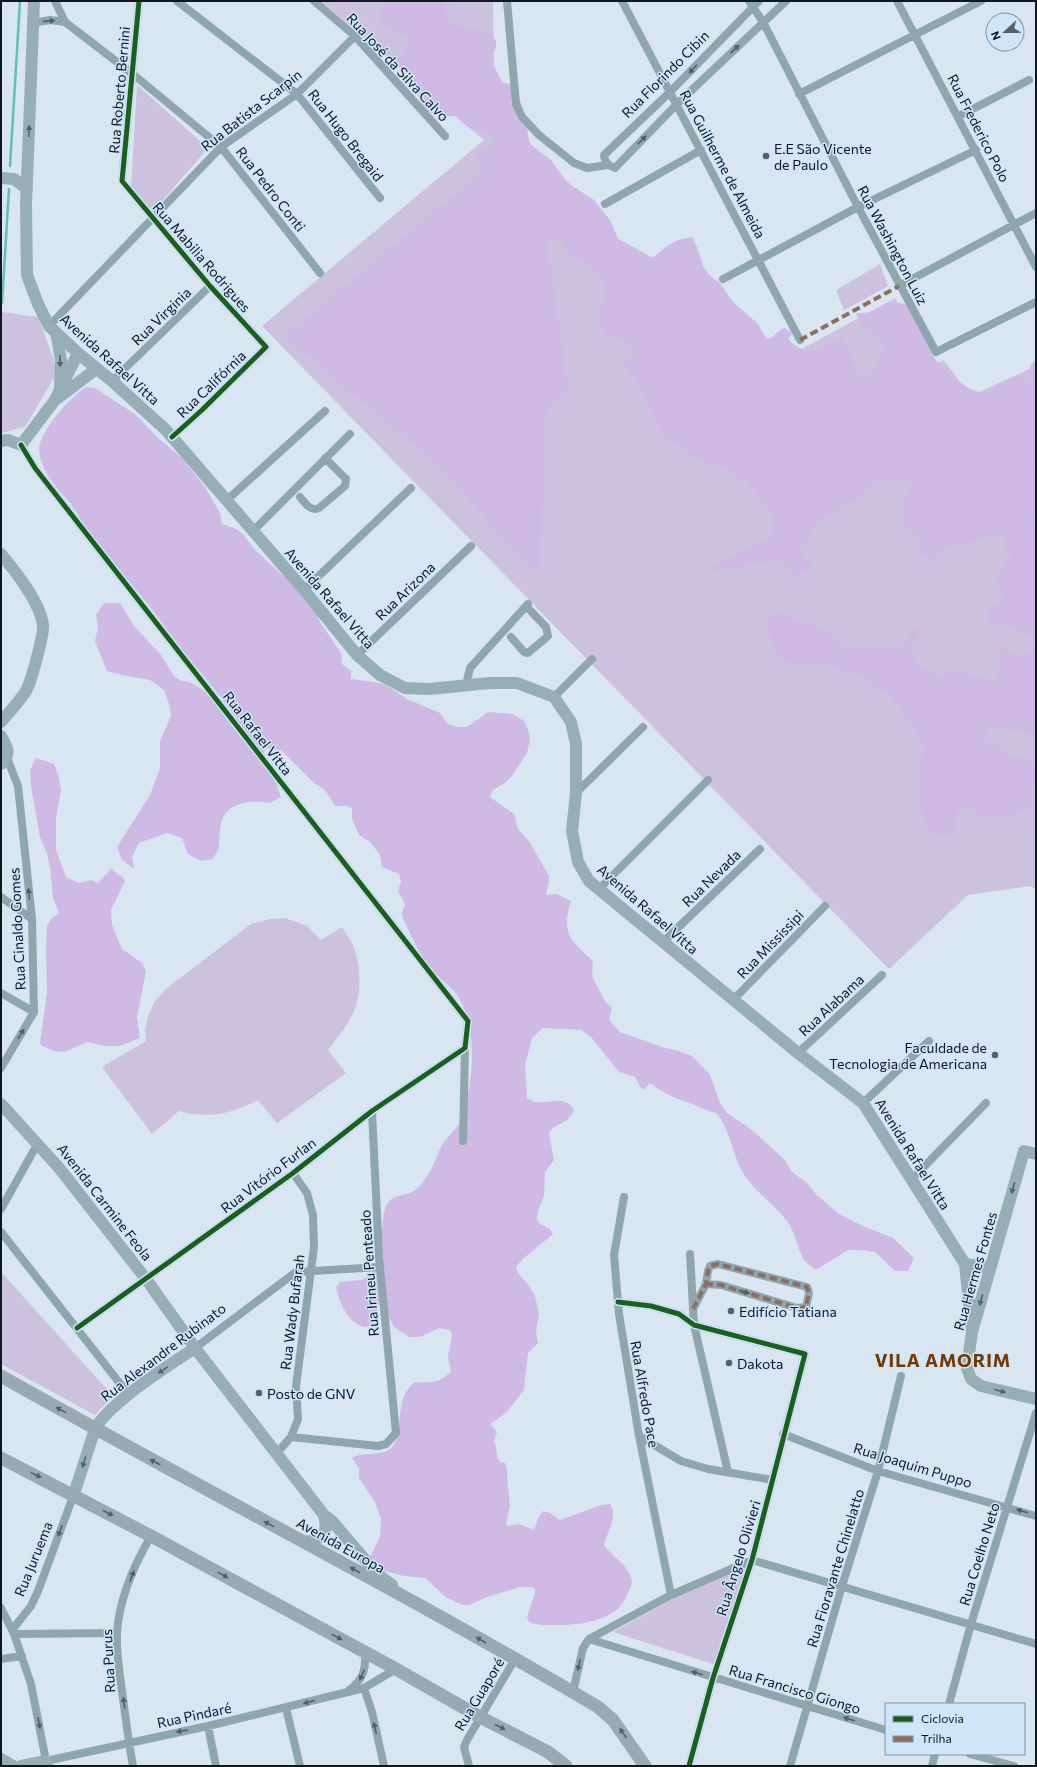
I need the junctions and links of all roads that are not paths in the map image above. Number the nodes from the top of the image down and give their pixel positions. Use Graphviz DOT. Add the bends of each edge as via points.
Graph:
graph roads {
  1 [pos="34,1"];
  2 [pos="55,1"];
  3 [pos="139,1"];
  4 [pos="178,1"];
  5 [pos="314,1"];
  6 [pos="507,1"];
  7 [pos="622,1"];
  8 [pos="759,1"];
  9 [pos="786,1"];
  10 [pos="897,1"];
  11 [pos="981,1"];
  12 [pos="751,4"];
  13 [pos="65,22"];
  14 [pos="763,22"];
  15 [pos="33,24"];
  16 [pos="914,34"];
  17 [pos="355,36"];
  18 [pos="132,74"];
  19 [pos="1029,80"];
  20 [pos="670,92"];
  21 [pos="298,94"];
  22 [pos="799,94"];
  23 [pos="676,104"];
  24 [pos="958,116"];
  25 [pos="445,136"];
  26 [pos="221,147"];
  27 [pos="701,150"];
  28 [pos="976,150"];
  29 [pos="612,166"];
  30 [pos="28,170"];
  31 [pos="1,178"];
  32 [pos="14,180"];
  33 [pos="122,182"];
  34 [pos="27,189"];
  35 [pos="380,198"];
  36 [pos="605,204"];
  37 [pos="858,207"];
  38 [pos="1036,213"];
  39 [pos="153,219"];
  40 [pos="1014,225"];
  41 [pos="759,259"];
  42 [pos="1036,267"];
  43 [pos="320,273"];
  44 [pos="723,279"];
  45 [pos="210,286"];
  46 [pos="899,286"];
  47 [pos="1036,302"];
  48 [pos="53,329"];
  49 [pos="800,340"];
  50 [pos="266,347"];
  51 [pos="78,353"];
  52 [pos="96,369"];
  53 [pos="112,381"];
  54 [pos="58,396"];
  55 [pos="325,411"];
  56 [pos="350,434"];
  57 [pos="172,437"];
  58 [pos="1,441"];
  59 [pos="21,445"];
  60 [pos="325,458"];
  61 [pos="411,488"];
  62 [pos="300,497"];
  63 [pos="227,500"];
  64 [pos="253,531"];
  65 [pos="471,546"];
  66 [pos="1,554"];
  67 [pos="304,590"];
  68 [pos="511,637"];
  69 [pos="357,655"];
  70 [pos="592,659"];
  71 [pos="466,685"];
  72 [pos="554,697"];
  73 [pos="1,722"];
  74 [pos="643,727"];
  75 [pos="1,736"];
  76 [pos="4,761"];
  77 [pos="708,780"];
  78 [pos="576,793"];
  79 [pos="760,849"];
  80 [pos="599,889"];
  81 [pos="1,896"];
  82 [pos="825,906"];
  83 [pos="32,919"];
  84 [pos="662,943"];
  85 [pos="882,975"];
  86 [pos="1,993"];
  87 [pos="733,1000"];
  88 [pos="34,1012"];
  89 [pos="929,1041"];
  90 [pos="465,1048"];
  91 [pos="798,1053"];
  92 [pos="1,1068"];
  93 [pos="863,1103"];
  94 [pos="986,1103"];
  95 [pos="1,1104"];
  96 [pos="372,1111"];
  97 [pos="463,1141"];
  98 [pos="38,1143"];
  99 [pos="1030,1152"];
  100 [pos="293,1173"];
  101 [pos="912,1180"];
  102 [pos="624,1196"];
  103 [pos="1,1209"];
  104 [pos="1,1232"];
  105 [pos="690,1254"];
  106 [pos="965,1264"];
  107 [pos="380,1268"];
  108 [pos="990,1268"];
  109 [pos="311,1272"];
  110 [pos="146,1279"];
  111 [pos="706,1284"];
  112 [pos="618,1302"];
  113 [pos="693,1309"];
  114 [pos="694,1325"];
  115 [pos="77,1328"];
  116 [pos="972,1332"];
  117 [pos="195,1348"];
  118 [pos="1,1376"];
  119 [pos="901,1376"];
  120 [pos="129,1395"];
  121 [pos="1036,1400"];
  122 [pos="1036,1412"];
  123 [pos="95,1429"];
  124 [pos="784,1434"];
  125 [pos="639,1436"];
  126 [pos="291,1437"];
  127 [pos="276,1454"];
  128 [pos="3,1461"];
  129 [pos="878,1471"];
  130 [pos="728,1472"];
  131 [pos="774,1480"];
  132 [pos="74,1494"];
  133 [pos="1007,1507"];
  134 [pos="324,1515"];
  135 [pos="1036,1516"];
  136 [pos="152,1536"];
  137 [pos="303,1542"];
  138 [pos="752,1560"];
  139 [pos="842,1586"];
  140 [pos="398,1594"];
  141 [pos="671,1595"];
  142 [pos="1,1608"];
  143 [pos="971,1624"];
  144 [pos="13,1632"];
  145 [pos="117,1633"];
  146 [pos="589,1639"];
  147 [pos="1036,1644"];
  148 [pos="365,1653"];
  149 [pos="22,1656"];
  150 [pos="1,1659"];
  151 [pos="515,1659"];
  152 [pos="396,1669"];
  153 [pos="713,1678"];
  154 [pos="364,1688"];
  155 [pos="347,1692"];
  156 [pos="573,1692"];
  157 [pos="949,1703"];
  158 [pos="806,1706"];
  159 [pos="286,1708"];
  160 [pos="480,1717"];
  161 [pos="208,1726"];
  162 [pos="885,1730"];
  163 [pos="128,1742"];
  164 [pos="935,1755"];
  165 [pos="974,1755"];
  166 [pos="1,1759"];
  167 [pos="46,1763"];
  168 [pos="13,1766"];
  169 [pos="21,1766"];
  170 [pos="133,1766"];
  171 [pos="216,1766"];
  172 [pos="300,1766"];
  173 [pos="384,1766"];
  174 [pos="469,1766"];
  175 [pos="566,1766"];
  176 [pos="645,1766"];
  177 [pos="689,1766"];
  178 [pos="790,1766"];
  179 [pos="932,1766"];
  180 [pos="1014,1766"];
  1 -- 15 [label="main road, Avenida Rafael Vitta"];
  2 -- 13 [label="street, Rua Pedro Conti"];
  3 -- 18 [label="street, Rua Roberto Bernini"];
  4 -- 21 [label="street, Rua Hugo Bregaid"];
  5 -- 17 [label="street, Rua José da Silva Calvo"];
  6 -- 29 [label="street" via="516,104 522,117 539,135 574,163 587,168"];
  7 -- 20 [label="street, Rua Guilherme de Almeida"];
  8 -- 12 [label="street, Rua Florindo Cibin"];
  9 -- 14 [label="street"];
  10 -- 16 [label="street, Rua Frederico Polo"];
  11 -- 16 [label="street"];
  12 -- 14 [label="street, Rua Washington Luiz"];
  12 -- 20 [label="street, Rua Florindo Cibin, one-way"];
  15 -- 13 [label="street, one-way" via="50,20"];
  13 -- 18 [label="street, Rua Pedro Conti"];
  14 -- 22 [label="street, Rua Washington Luiz"];
  23 -- 14 [label="street, one-way"];
  30 -- 15 [label="main road, Avenida Rafael Vitta, one-way"];
  16 -- 22 [label="street"];
  16 -- 24 [label="street, Rua Frederico Polo"];
  17 -- 21 [label="street, Rua Batista Scarpin"];
  17 -- 25 [label="street, Rua José da Silva Calvo"];
  18 -- 26 [label="street, Rua Pedro Conti"];
  18 -- 33 [label="street, Rua Roberto Bernini"];
  19 -- 24 [label="street"];
  20 -- 23 [label="street, Rua Guilherme de Almeida"];
  20 -- 29 [label="street, Rua Florindo Cibin" via="604,155 604,160"];
  21 -- 26 [label="street, Rua Batista Scarpin"];
  21 -- 35 [label="street, Rua Hugo Bregaid"];
  22 -- 37 [label="street, Rua Washington Luiz"];
  23 -- 27 [label="street, Rua Guilherme de Almeida"];
  29 -- 23 [label="street, one-way"];
  24 -- 28 [label="street, Rua Frederico Polo"];
  26 -- 39 [label="street, Rua Batista Scarpin"];
  26 -- 43 [label="street, Rua Pedro Conti"];
  27 -- 36 [label="street"];
  27 -- 41 [label="street, Rua Guilherme de Almeida"];
  28 -- 37 [label="street"];
  28 -- 40 [label="street, Rua Frederico Polo"];
  30 -- 32 [label="main road"];
  30 -- 34 [label="main road, Avenida Rafael Vitta"];
  31 -- 32 [label="main road"];
  32 -- 34 [label="main road"];
  33 -- 39 [label="street, Rua Mabilia Rodrigues"];
  34 -- 48 [label="main road, Avenida Rafael Vitta" via="27,275 38,304"];
  37 -- 41 [label="street"];
  37 -- 46 [label="street, Rua Washington Luiz"];
  38 -- 40 [label="street"];
  39 -- 45 [label="street, Rua Mabilia Rodrigues"];
  39 -- 48 [label="street, Rua Batista Scarpin" via="95,277"];
  40 -- 42 [label="street, Rua Frederico Polo"];
  40 -- 46 [label="street"];
  41 -- 44 [label="street"];
  41 -- 49 [label="street, Rua Guilherme de Almeida"];
  45 -- 50 [label="street, Rua Mabilia Rodrigues"];
  45 -- 53 [label="street, Rua Virginia"];
  46 -- 47 [label="street, Rua Washington Luiz" via="936,352"];
  48 -- 51 [label="main road, Avenida Rafael Vitta"];
  48 -- 54 [label="main road, one-way" via="61,360"];
  50 -- 57 [label="street, Rua Califórnia"];
  51 -- 52 [label="main road, Avenida Rafael Vitta"];
  51 -- 54 [label="main road"];
  52 -- 53 [label="main road, Avenida Rafael Vitta"];
  52 -- 54 [label="main road"];
  53 -- 57 [label="main road, Avenida Rafael Vitta"];
  54 -- 59 [label="main road"];
  55 -- 63 [label="street"];
  56 -- 60 [label="street"];
  57 -- 63 [label="main road, Avenida Rafael Vitta"];
  58 -- 59 [label="main road" via="8,440"];
  59 -- 90 [label="street, Rua Rafael Vitta" via="35,468 468,1021"];
  60 -- 62 [label="street" via="343,474 346,479 345,486 316,510"];
  60 -- 64 [label="street"];
  61 -- 67 [label="street"];
  63 -- 64 [label="main road, Avenida Rafael Vitta"];
  64 -- 67 [label="main road, Avenida Rafael Vitta"];
  65 -- 69 [label="street, Rua Arizona"];
  66 -- 73 [label="main road" via="36,605 43,626 27,690"];
  67 -- 69 [label="main road, Avenida Rafael Vitta"];
  68 -- 71 [label="street" via="524,652 528,653 548,636 546,627 527,605 470,668"];
  69 -- 71 [label="main road, Avenida Rafael Vitta" via="380,675 405,688 429,689"];
  70 -- 72 [label="street"];
  71 -- 72 [label="main road, Avenida Rafael Vitta" via="517,683"];
  72 -- 78 [label="main road, Avenida Rafael Vitta" via="572,722 576,744"];
  74 -- 78 [label="street"];
  75 -- 76 [label="main road" via="8,752"];
  83 -- 76 [label="street, Rua Cinaldo Gomes, one-way" via="18,786"];
  77 -- 80 [label="street"];
  78 -- 80 [label="main road, Avenida Rafael Vitta" via="572,831 578,862 589,881"];
  79 -- 84 [label="street, Rua Nevada"];
  80 -- 84 [label="main road, Avenida Rafael Vitta"];
  81 -- 83 [label="street"];
  82 -- 87 [label="street, Rua Mississipi"];
  83 -- 88 [label="street, Rua Cinaldo Gomes"];
  84 -- 87 [label="main road, Avenida Rafael Vitta"];
  85 -- 91 [label="street, Rua Alabama"];
  86 -- 88 [label="street"];
  87 -- 91 [label="main road, Avenida Rafael Vitta"];
  92 -- 88 [label="street, one-way"];
  89 -- 93 [label="street"];
  90 -- 96 [label="street, Rua Vitório Furlan"];
  90 -- 97 [label="street"];
  91 -- 93 [label="main road, Avenida Rafael Vitta"];
  93 -- 101 [label="main road, Avenida Rafael Vitta"];
  94 -- 101 [label="street"];
  95 -- 98 [label="main road, Avenida Carmine Feola"];
  96 -- 100 [label="street, Rua Vitório Furlan"];
  96 -- 107 [label="street, Rua Irineu Penteado"];
  98 -- 103 [label="street"];
  98 -- 110 [label="main road, Avenida Carmine Feola"];
  99 -- 108 [label="main road, Rua Hermes Fontes, one-way"];
  100 -- 109 [label="street, Rua Wady Bufarah" via="307,1193 313,1215 314,1247"];
  100 -- 110 [label="street, Rua Vitório Furlan"];
  101 -- 106 [label="main road, Avenida Rafael Vitta"];
  102 -- 112 [label="street, Rua Alfredo Pace" via="614,1255"];
  104 -- 115 [label="street"];
  105 -- 113 [label="street"];
  106 -- 108 [label="main road"];
  106 -- 116 [label="main road, Avenida Rafael Vitta"];
  107 -- 109 [label="street, Rua Alexandre Rubinato"];
  107 -- 126 [label="street, Rua Irineu Penteado" via="396,1433 386,1444 378,1446"];
  108 -- 116 [label="main road, Rua Hermes Fontes, one-way"];
  109 -- 117 [label="street, Rua Alexandre Rubinato" via="296,1272"];
  109 -- 126 [label="street, Rua Wady Bufarah" via="296,1386 298,1420"];
  110 -- 115 [label="street, Rua Vitório Furlan"];
  110 -- 117 [label="main road, Avenida Carmine Feola"];
  111 -- 111 [label="street, one-way" via="721,1285 797,1308 806,1307 809,1293 807,1287 718,1264 710,1266"];
  111 -- 113 [label="street"];
  112 -- 114 [label="street" via="651,1306 679,1314"];
  112 -- 125 [label="street, Rua Alfredo Pace"];
  113 -- 114 [label="street"];
  114 -- 124 [label="street, Rua Ângelo Olivieri" via="805,1354"];
  114 -- 130 [label="street"];
  115 -- 120 [label="street"];
  116 -- 121 [label="main road, Rua Hermes Fontes, one-way" via="967,1368 971,1379 981,1386"];
  117 -- 120 [label="main road, Rua Alexandre Rubinato, one-way"];
  117 -- 127 [label="main road, Avenida Carmine Feola"];
  123 -- 118 [label="main road, Avenida Europa, one-way"];
  119 -- 129 [label="street, Rua Fioravante Chinelatto"];
  120 -- 123 [label="main road, Rua Alexandre Rubinato" via="108,1412"];
  122 -- 133 [label="street, Rua Coelho Neto"];
  123 -- 132 [label="main road, Rua Alexandre Rubinato, one-way"];
  137 -- 123 [label="main road, Avenida Europa, one-way"];
  124 -- 129 [label="street, Rua Joaquim Puppo"];
  124 -- 131 [label="street, Rua Ângelo Olivieri"];
  125 -- 130 [label="street" via="681,1461"];
  125 -- 141 [label="street, Rua Alfredo Pace"];
  126 -- 127 [label="street, Rua Wady Bufarah"];
  127 -- 134 [label="main road, Avenida Carmine Feola"];
  128 -- 132 [label="main road, one-way"];
  129 -- 133 [label="street, Rua Joaquim Puppo"];
  129 -- 139 [label="street, Rua Fioravante Chinelatto"];
  130 -- 131 [label="street"];
  131 -- 138 [label="street, Rua Ângelo Olivieri"];
  132 -- 136 [label="main road, one-way"];
  132 -- 144 [label="street, Rua Juruema, one-way" via="38,1591"];
  135 -- 133 [label="street, Rua Joaquim Puppo, one-way"];
  133 -- 143 [label="street, Rua Coelho Neto"];
  134 -- 137 [label="main road" via="327,1525 321,1538"];
  134 -- 140 [label="main road, Avenida Carmine Feola" via="378,1575 394,1586"];
  145 -- 136 [label="street, Rua Purus, one-way" via="125,1593"];
  136 -- 148 [label="main road, one-way"];
  140 -- 137 [label="main road, Avenida Europa, one-way"];
  138 -- 139 [label="street"];
  138 -- 141 [label="street"];
  138 -- 153 [label="street, Rua Ângelo Olivieri"];
  139 -- 143 [label="street"];
  139 -- 158 [label="street, Rua Fioravante Chinelatto"];
  151 -- 140 [label="main road, Avenida Europa, one-way"];
  141 -- 146 [label="street"];
  142 -- 144 [label="street"];
  143 -- 147 [label="street"];
  143 -- 157 [label="street, Rua Coelho Neto"];
  144 -- 145 [label="street"];
  144 -- 149 [label="street"];
  163 -- 145 [label="street, Rua Purus, one-way"];
  153 -- 146 [label="street, Rua Francisco Giongo, one-way"];
  146 -- 156 [label="street, one-way" via="583,1648"];
  148 -- 152 [label="main road"];
  148 -- 155 [label="street, one-way" via="364,1673"];
  149 -- 150 [label="street"];
  149 -- 167 [label="street, one-way" via="31,1684"];
  151 -- 156 [label="main road, Avenida Europa"];
  151 -- 160 [label="street, Rua Guaporé"];
  152 -- 154 [label="street, Rua Pindaré"];
  152 -- 160 [label="main road"];
  153 -- 158 [label="street, Rua Francisco Giongo"];
  153 -- 177 [label="street, Rua Ângelo Olivieri"];
  154 -- 155 [label="street, Rua Pindaré"];
  173 -- 154 [label="street, one-way"];
  155 -- 159 [label="street, Rua Pindaré, one-way"];
  176 -- 156 [label="main road, Avenida Europa, one-way" via="613,1720 598,1707"];
  162 -- 158 [label="street, Rua Francisco Giongo, one-way"];
  158 -- 178 [label="street, Rua Fioravante Chinelatto"];
  159 -- 161 [label="street, Rua Pindaré"];
  159 -- 172 [label="street"];
  160 -- 174 [label="street, Rua Guaporé" via="464,1747"];
  160 -- 175 [label="main road, one-way" via="548,1752"];
  161 -- 163 [label="street, Rua Pindaré, one-way"];
  161 -- 171 [label="street"];
  163 -- 167 [label="street, Rua Pindaré"];
  163 -- 170 [label="street, Rua Purus"];
  164 -- 179 [label="street"];
  165 -- 180 [label="street"];
  166 -- 168 [label="main road"];
  167 -- 169 [label="main road"];
}
